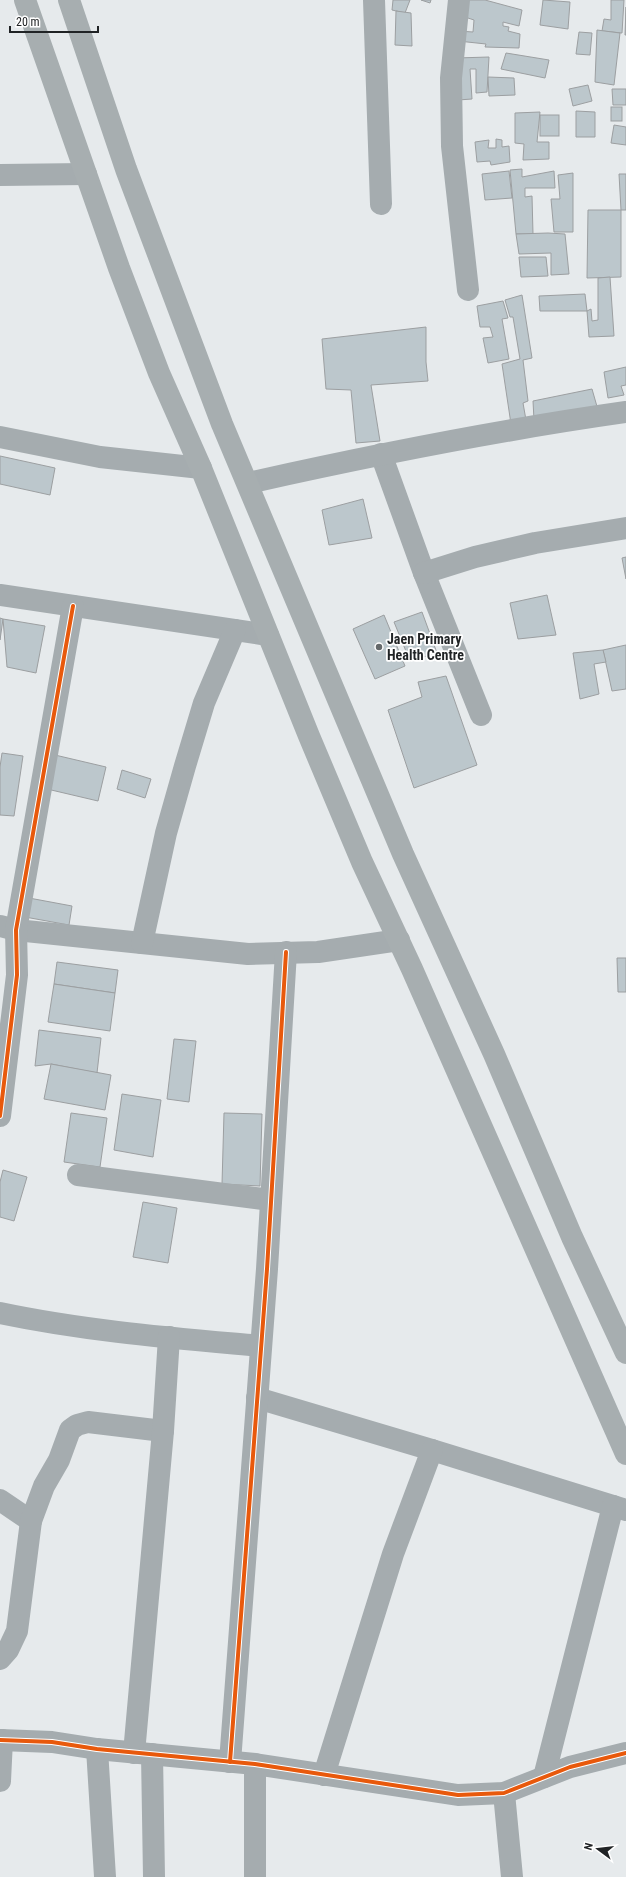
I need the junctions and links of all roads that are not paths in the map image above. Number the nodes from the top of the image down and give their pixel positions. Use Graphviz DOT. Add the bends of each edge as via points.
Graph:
graph roads {
  1 [pos="25,0"];
  2 [pos="69,0"];
  3 [pos="374,0"];
  4 [pos="459,0"];
  5 [pos="86,174"];
  6 [pos="0,175"];
  7 [pos="381,204"];
  8 [pos="468,290"];
  9 [pos="626,412"];
  10 [pos="0,437"];
  11 [pos="381,454"];
  12 [pos="201,468"];
  13 [pos="248,483"];
  14 [pos="626,528"];
  15 [pos="424,573"];
  16 [pos="0,596"];
  17 [pos="73,606"];
  18 [pos="235,630"];
  19 [pos="268,635"];
  20 [pos="481,714"];
  21 [pos="8,928"];
  22 [pos="399,940"];
  23 [pos="142,943"];
  24 [pos="286,952"];
  25 [pos="0,1116"];
  26 [pos="78,1175"];
  27 [pos="271,1200"];
  28 [pos="0,1313"];
  29 [pos="169,1337"];
  30 [pos="261,1346"];
  31 [pos="626,1353"];
  32 [pos="257,1398"];
  33 [pos="163,1431"];
  34 [pos="432,1450"];
  35 [pos="626,1454"];
  36 [pos="0,1500"];
  37 [pos="620,1508"];
  38 [pos="31,1521"];
  39 [pos="0,1659"];
  40 [pos="1,1740"];
  41 [pos="97,1749"];
  42 [pos="626,1753"];
  43 [pos="143,1754"];
  44 [pos="230,1762"];
  45 [pos="254,1764"];
  46 [pos="324,1775"];
  47 [pos="544,1777"];
  48 [pos="0,1781"];
  49 [pos="504,1793"];
  50 [pos="105,1877"];
  51 [pos="154,1877"];
  52 [pos="255,1877"];
  53 [pos="512,1877"];
  1 -- 5 [label="main road"];
  2 -- 13 [label="main road" via="126,169 222,424"];
  3 -- 7 [label="street"];
  4 -- 8 [label="street" via="451,78 452,146"];
  5 -- 6 [label="street"];
  5 -- 12 [label="main road" via="118,268 159,373"];
  9 -- 11 [label="street"];
  10 -- 12 [label="street" via="100,457"];
  11 -- 13 [label="street"];
  11 -- 15 [label="street"];
  12 -- 19 [label="main road"];
  13 -- 31 [label="main road" via="404,854 494,1054 572,1237"];
  14 -- 15 [label="street" via="535,543 475,557"];
  15 -- 20 [label="street"];
  16 -- 17 [label="street"];
  17 -- 18 [label="street"];
  17 -- 21 [label="street"];
  18 -- 19 [label="street"];
  18 -- 23 [label="street" via="204,703 185,766 166,833"];
  19 -- 22 [label="main road" via="359,855"];
  21 -- 23 [label="street"];
  21 -- 25 [label="street" via="17,975"];
  22 -- 24 [label="street" via="318,952"];
  22 -- 35 [label="main road"];
  23 -- 24 [label="street" via="248,954"];
  24 -- 27 [label="street"];
  26 -- 27 [label="street"];
  27 -- 30 [label="street"];
  28 -- 29 [label="street" via="31,1320"];
  29 -- 30 [label="street"];
  29 -- 33 [label="street"];
  30 -- 32 [label="street"];
  32 -- 34 [label="street"];
  32 -- 44 [label="street"];
  33 -- 38 [label="street" via="88,1422 77,1425 70,1430"];
  33 -- 43 [label="street"];
  34 -- 37 [label="street"];
  34 -- 46 [label="street" via="393,1554"];
  36 -- 38 [label="street"];
  37 -- 47 [label="street"];
  38 -- 39 [label="street" via="17,1632"];
  40 -- 41 [label="street" via="52,1742"];
  40 -- 48 [label="street"];
  41 -- 43 [label="street"];
  41 -- 50 [label="street"];
  42 -- 47 [label="street" via="570,1767"];
  43 -- 44 [label="street"];
  43 -- 51 [label="street"];
  44 -- 45 [label="street"];
  45 -- 46 [label="street"];
  45 -- 52 [label="street"];
  46 -- 49 [label="street" via="458,1795"];
  47 -- 49 [label="street"];
  49 -- 53 [label="street"];
}
